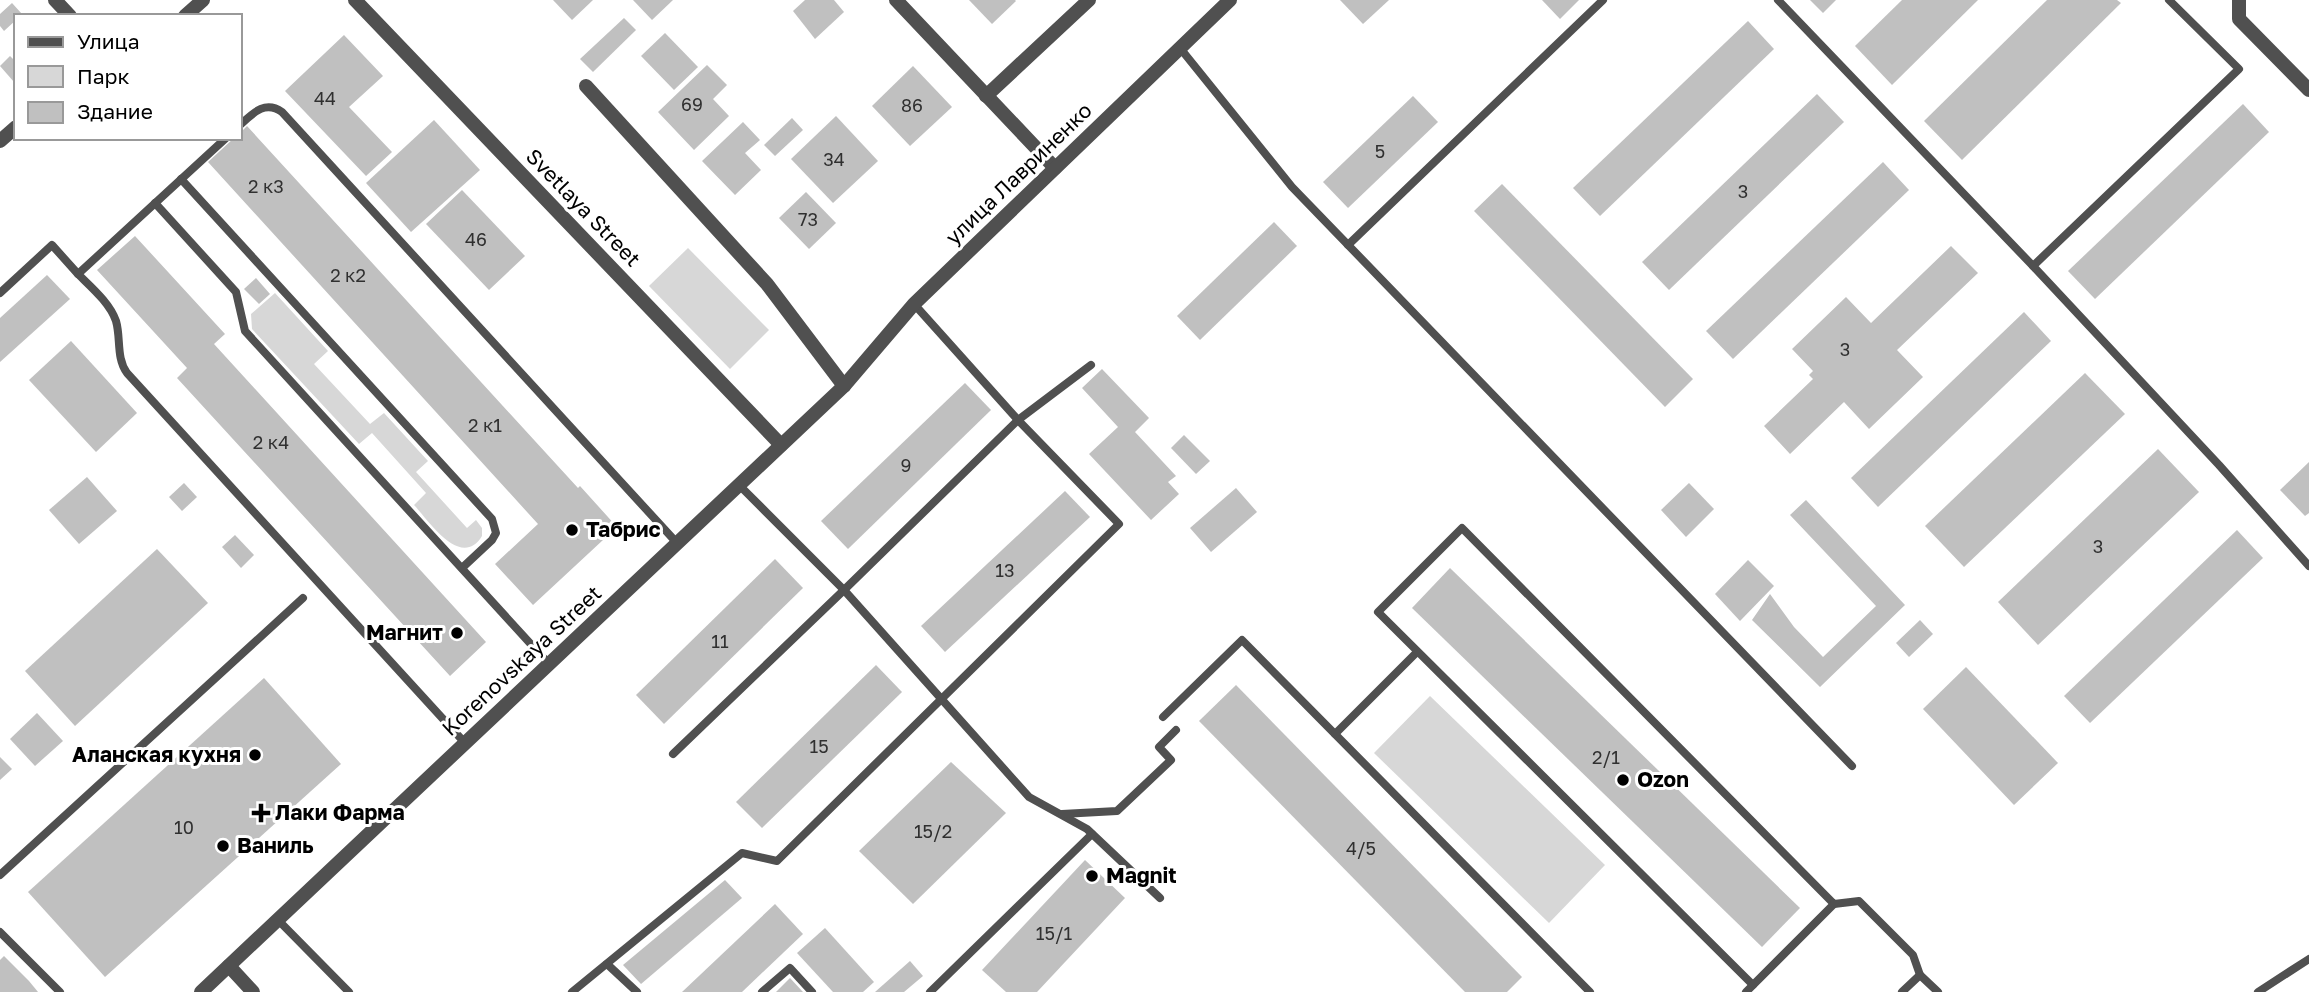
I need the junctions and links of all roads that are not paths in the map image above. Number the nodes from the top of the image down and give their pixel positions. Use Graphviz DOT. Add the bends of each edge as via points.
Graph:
graph roads {
  1 [pos="55,0"];
  2 [pos="203,0"];
  3 [pos="355,0"];
  4 [pos="896,0"];
  5 [pos="1089,0"];
  6 [pos="1230,0"];
  7 [pos="1603,0"];
  8 [pos="1778,0"];
  9 [pos="2169,0"];
  10 [pos="2239,0"];
  11 [pos="68,14"];
  12 [pos="187,14"];
  13 [pos="1180,48"];
  14 [pos="586,86"];
  15 [pos="2309,90"];
  16 [pos="986,96"];
  17 [pos="242,123"];
  18 [pos="14,129"];
  19 [pos="224,140"];
  20 [pos="0,141"];
  21 [pos="1055,168"];
  22 [pos="181,180"];
  23 [pos="155,203"];
  24 [pos="1348,244"];
  25 [pos="2033,266"];
  26 [pos="78,274"];
  27 [pos="0,293"];
  28 [pos="914,304"];
  29 [pos="1091,365"];
  30 [pos="844,386"];
  31 [pos="1018,420"];
  32 [pos="781,445"];
  33 [pos="739,485"];
  34 [pos="677,544"];
  35 [pos="2309,566"];
  36 [pos="462,568"];
  37 [pos="844,590"];
  38 [pos="303,598"];
  39 [pos="1417,652"];
  40 [pos="549,664"];
  41 [pos="941,699"];
  42 [pos="1163,717"];
  43 [pos="1175,730"];
  44 [pos="1335,734"];
  45 [pos="465,743"];
  46 [pos="673,754"];
  47 [pos="1852,766"];
  48 [pos="1060,814"];
  49 [pos="1092,834"];
  50 [pos="0,875"];
  51 [pos="1160,898"];
  52 [pos="1833,904"];
  53 [pos="278,919"];
  54 [pos="0,932"];
  55 [pos="2309,959"];
  56 [pos="607,964"];
  57 [pos="229,966"];
  58 [pos="1920,975"];
  59 [pos="1753,985"];
  60 [pos="60,992"];
  61 [pos="201,992"];
  62 [pos="253,992"];
  63 [pos="349,992"];
  64 [pos="572,992"];
  65 [pos="637,992"];
  66 [pos="762,992"];
  67 [pos="812,992"];
  68 [pos="930,992"];
  69 [pos="1590,992"];
  70 [pos="1746,992"];
  71 [pos="1902,992"];
  72 [pos="1938,992"];
  73 [pos="2258,992"];
  1 -- 11 [label="street"];
  2 -- 12 [label="street"];
  3 -- 32 [label="street, Svetlaya Street"];
  4 -- 16 [label="street"];
  5 -- 16 [label="street"];
  6 -- 13 [label="street, улица Лавриненко"];
  7 -- 24 [label="lane"];
  8 -- 25 [label="lane"];
  9 -- 25 [label="lane" via="2239,69"];
  10 -- 15 [label="street" via="2238,19"];
  13 -- 21 [label="street, улица Лавриненко"];
  13 -- 24 [label="lane" via="1292,187"];
  14 -- 30 [label="street" via="767,284"];
  16 -- 21 [label="street"];
  17 -- 34 [label="lane" via="264,107 282,112"];
  18 -- 20 [label="street"];
  19 -- 22 [label="lane"];
  21 -- 28 [label="street, улица Лавриненко"];
  22 -- 23 [label="lane"];
  22 -- 36 [label="lane" via="492,519 496,533 492,540"];
  23 -- 26 [label="lane"];
  23 -- 36 [label="lane" via="236,292 245,331"];
  24 -- 47 [label="lane"];
  25 -- 35 [label="lane"];
  26 -- 27 [label="lane" via="52,245"];
  26 -- 45 [label="lane" via="114,317 127,373"];
  28 -- 30 [label="street, улица Лавриненко"];
  28 -- 31 [label="lane"];
  29 -- 31 [label="lane"];
  30 -- 32 [label="street, Korenovskaya Street"];
  31 -- 37 [label="lane"];
  31 -- 41 [label="lane" via="1119,524"];
  32 -- 33 [label="street, Korenovskaya Street"];
  33 -- 34 [label="street, Korenovskaya Street"];
  33 -- 37 [label="lane"];
  34 -- 40 [label="street, Korenovskaya Street"];
  36 -- 40 [label="lane"];
  37 -- 41 [label="lane"];
  37 -- 46 [label="lane"];
  38 -- 50 [label="lane"];
  39 -- 44 [label="lane"];
  39 -- 52 [label="lane" via="1378,612 1462,528"];
  39 -- 59 [label="lane"];
  40 -- 45 [label="street, Korenovskaya Street"];
  41 -- 48 [label="lane" via="1029,797"];
  41 -- 56 [label="lane" via="777,861 741,853"];
  42 -- 44 [label="lane" via="1242,640"];
  43 -- 48 [label="lane" via="1158,747 1171,760 1117,811"];
  44 -- 69 [label="lane"];
  45 -- 53 [label="street, Korenovskaya Street"];
  48 -- 49 [label="lane"];
  49 -- 51 [label="lane"];
  49 -- 68 [label="lane"];
  52 -- 58 [label="lane" via="1859,901 1913,955"];
  52 -- 59 [label="lane"];
  53 -- 57 [label="street, Korenovskaya Street"];
  53 -- 63 [label="lane"];
  54 -- 60 [label="lane"];
  55 -- 73 [label="lane"];
  56 -- 64 [label="lane"];
  56 -- 65 [label="lane"];
  57 -- 61 [label="street, Korenovskaya Street"];
  57 -- 62 [label="street"];
  58 -- 71 [label="lane"];
  58 -- 72 [label="lane"];
  59 -- 70 [label="lane"];
  66 -- 67 [label="lane" via="790,968"];
}
